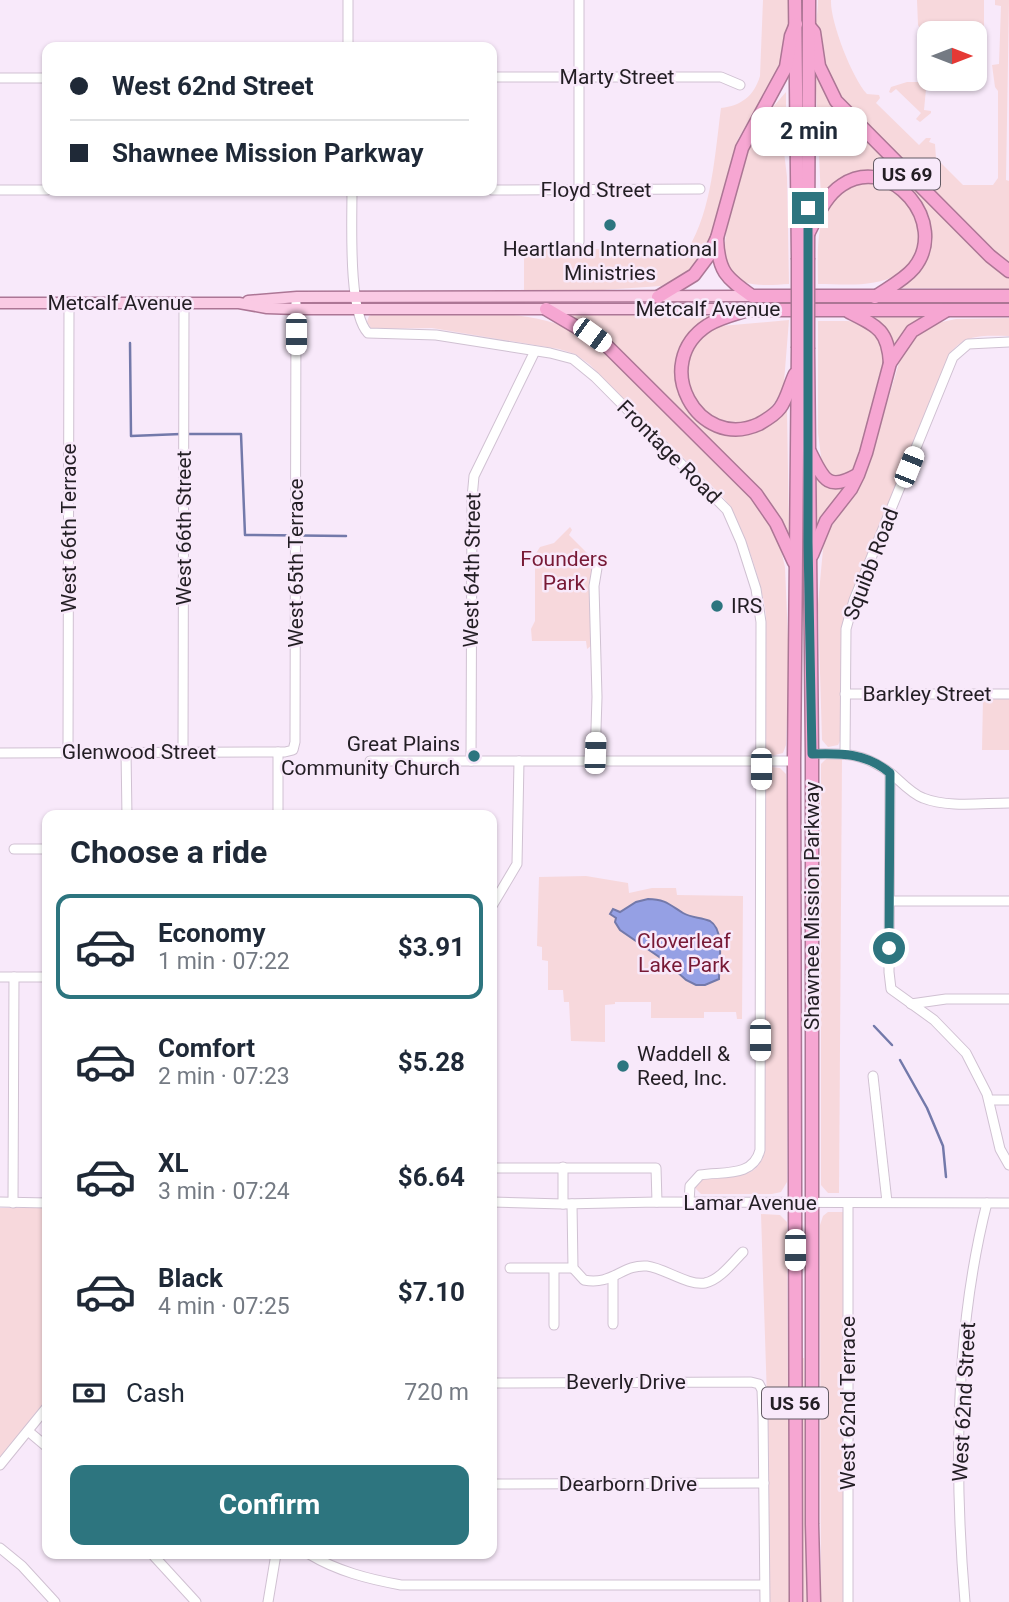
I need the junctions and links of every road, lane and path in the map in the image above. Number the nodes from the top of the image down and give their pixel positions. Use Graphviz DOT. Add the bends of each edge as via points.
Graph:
graph roads {
  1 [pos="348,0"];
  2 [pos="579,0"];
  3 [pos="795,0"];
  4 [pos="809,0"];
  5 [pos="802,25"];
  6 [pos="348,42"];
  7 [pos="497,77"];
  8 [pos="579,77"];
  9 [pos="0,78"];
  10 [pos="42,78"];
  11 [pos="740,85"];
  12 [pos="748,136"];
  13 [pos="797,154"];
  14 [pos="700,189"];
  15 [pos="0,190"];
  16 [pos="42,190"];
  17 [pos="497,190"];
  18 [pos="579,190"];
  19 [pos="352,196"];
  20 [pos="808,234"];
  21 [pos="717,238"];
  22 [pos="579,242"];
  23 [pos="803,258"];
  24 [pos="1009,271"];
  25 [pos="752,296"];
  26 [pos="1009,296"];
  27 [pos="354,297"];
  28 [pos="659,297"];
  29 [pos="875,297"];
  30 [pos="184,302"];
  31 [pos="0,303"];
  32 [pos="69,303"];
  33 [pos="296,303"];
  34 [pos="357,309"];
  35 [pos="546,309"];
  36 [pos="748,310"];
  37 [pos="846,310"];
  38 [pos="947,310"];
  39 [pos="1009,310"];
  40 [pos="1009,342"];
  41 [pos="803,349"];
  42 [pos="535,351"];
  43 [pos="890,363"];
  44 [pos="798,367"];
  45 [pos="808,449"];
  46 [pos="858,475"];
  47 [pos="802,565"];
  48 [pos="597,568"];
  49 [pos="845,694"];
  50 [pos="1009,694"];
  51 [pos="795,733"];
  52 [pos="126,752"];
  53 [pos="278,752"];
  54 [pos="0,753"];
  55 [pos="68,753"];
  56 [pos="183,753"];
  57 [pos="845,753"];
  58 [pos="812,754"];
  59 [pos="370,761"];
  60 [pos="471,761"];
  61 [pos="519,761"];
  62 [pos="595,761"];
  63 [pos="794,761"];
  64 [pos="761,762"];
  65 [pos="890,773"];
  66 [pos="812,782"];
  67 [pos="1009,803"];
  68 [pos="127,810"];
  69 [pos="278,810"];
  70 [pos="14,849"];
  71 [pos="42,849"];
  72 [pos="497,898"];
  73 [pos="890,901"];
  74 [pos="1009,901"];
  75 [pos="0,977"];
  76 [pos="14,977"];
  77 [pos="42,977"];
  78 [pos="1009,999"];
  79 [pos="911,1004"];
  80 [pos="873,1076"];
  81 [pos="989,1100"];
  82 [pos="1009,1100"];
  83 [pos="1009,1165"];
  84 [pos="564,1167"];
  85 [pos="497,1168"];
  86 [pos="0,1202"];
  87 [pos="497,1202"];
  88 [pos="657,1202"];
  89 [pos="689,1202"];
  90 [pos="887,1202"];
  91 [pos="1009,1202"];
  92 [pos="13,1203"];
  93 [pos="42,1203"];
  94 [pos="795,1203"];
  95 [pos="812,1203"];
  96 [pos="848,1203"];
  97 [pos="987,1203"];
  98 [pos="568,1204"];
  99 [pos="743,1252"];
  100 [pos="510,1268"];
  101 [pos="573,1268"];
  102 [pos="554,1269"];
  103 [pos="613,1278"];
  104 [pos="613,1324"];
  105 [pos="554,1325"];
  106 [pos="497,1383"];
  107 [pos="42,1413"];
  108 [pos="28,1431"];
  109 [pos="42,1443"];
  110 [pos="0,1465"];
  111 [pos="764,1483"];
  112 [pos="497,1485"];
  113 [pos="0,1548"];
  114 [pos="157,1559"];
  115 [pos="275,1559"];
  116 [pos="319,1559"];
  117 [pos="764,1585"];
  118 [pos="55,1602"];
  119 [pos="196,1602"];
  120 [pos="268,1602"];
  121 [pos="765,1602"];
  122 [pos="796,1602"];
  123 [pos="814,1602"];
  124 [pos="848,1602"];
  125 [pos="965,1602"];
  1 -- 6 [label="street"];
  2 -- 8 [label="street"];
  3 -- 5 [label="highway, Shawnee Mission Parkway / US 56"];
  4 -- 5 [label="highway, Shawnee Mission Parkway / US 56"];
  5 -- 12 [label="highway" via="790,36 786,67"];
  5 -- 13 [label="highway, Shawnee Mission Parkway / US 56"];
  5 -- 20 [label="highway, Shawnee Mission Parkway / US 56"];
  5 -- 24 [label="highway, US 69" via="814,32 819,66 836,101 989,257"];
  7 -- 8 [label="street, Marty Street"];
  8 -- 11 [label="street, Marty Street" via="721,77"];
  8 -- 18 [label="street"];
  9 -- 10 [label="street"];
  12 -- 13 [label="highway" via="762,126 775,126 786,134"];
  12 -- 21 [label="highway"];
  13 -- 23 [label="highway, Shawnee Mission Parkway / US 56"];
  14 -- 18 [label="street, Floyd Street"];
  15 -- 16 [label="street"];
  17 -- 18 [label="street, Floyd Street"];
  18 -- 22 [label="street"];
  19 -- 27 [label="street"];
  20 -- 23 [label="highway, Shawnee Mission Parkway / US 56"];
  20 -- 29 [label="highway" via="826,201 850,181 878,178 905,191 923,217 923,251 908,274"];
  21 -- 25 [label="highway" via="723,272"];
  21 -- 28 [label="highway" via="700,269"];
  23 -- 41 [label="highway, Shawnee Mission Parkway / US 56, bridge"];
  25 -- 28 [label="main road, Metcalf Avenue"];
  25 -- 29 [label="highway, Metcalf Avenue"];
  26 -- 29 [label="highway, Metcalf Avenue"];
  27 -- 28 [label="main road, Metcalf Avenue"];
  27 -- 33 [label="main road, Metcalf Avenue"];
  27 -- 34 [label="street"];
  30 -- 32 [label="main road, Metcalf Avenue"];
  30 -- 33 [label="main road, Metcalf Avenue" via="267,308"];
  30 -- 56 [label="street, West 66th Street"];
  31 -- 32 [label="main road, Metcalf Avenue"];
  32 -- 55 [label="street, West 66th Terrace"];
  33 -- 34 [label="main road, Metcalf Avenue"];
  33 -- 53 [label="street, West 65th Terrace" via="295,742 293,750"];
  34 -- 35 [label="main road, Metcalf Avenue"];
  34 -- 42 [label="street, Frontage Road" via="363,329 372,335 436,335"];
  35 -- 36 [label="main road, Metcalf Avenue"];
  35 -- 47 [label="highway" via="605,344 757,494"];
  36 -- 37 [label="highway, Metcalf Avenue"];
  36 -- 44 [label="highway" via="706,326 685,351 682,384 695,410 717,425 752,426 781,408"];
  37 -- 38 [label="highway, Metcalf Avenue"];
  37 -- 43 [label="highway" via="880,329"];
  38 -- 39 [label="highway, Metcalf Avenue"];
  38 -- 43 [label="highway" via="912,331"];
  40 -- 49 [label="street, Squibb Road" via="974,343 953,357 847,621"];
  41 -- 44 [label="highway, Shawnee Mission Parkway / US 56"];
  41 -- 45 [label="highway, Shawnee Mission Parkway / US 56"];
  42 -- 60 [label="street, West 64th Street" via="474,475"];
  42 -- 64 [label="street, Frontage Road" via="582,365 727,510 760,608"];
  43 -- 46 [label="highway"];
  44 -- 47 [label="highway, Shawnee Mission Parkway / US 56"];
  45 -- 46 [label="highway" via="821,475 830,482 845,482"];
  45 -- 47 [label="highway, Shawnee Mission Parkway / US 56"];
  46 -- 47 [label="highway"];
  47 -- 51 [label="highway, Shawnee Mission Parkway / US 56"];
  47 -- 58 [label="highway, Shawnee Mission Parkway / US 56"];
  48 -- 62 [label="street"];
  49 -- 50 [label="street, Barkley Street"];
  49 -- 57 [label="street"];
  51 -- 58 [label="highway"];
  51 -- 63 [label="highway, Shawnee Mission Parkway / US 56"];
  52 -- 55 [label="street, Glenwood Street"];
  52 -- 56 [label="street, Glenwood Street"];
  52 -- 68 [label="street"];
  53 -- 56 [label="street, Glenwood Street"];
  53 -- 69 [label="street"];
  54 -- 55 [label="street, Glenwood Street"];
  57 -- 58 [label="street"];
  57 -- 65 [label="street"];
  58 -- 66 [label="highway, Shawnee Mission Parkway / US 56"];
  59 -- 60 [label="street"];
  60 -- 61 [label="street"];
  61 -- 62 [label="street"];
  61 -- 72 [label="street" via="517,864"];
  62 -- 64 [label="street"];
  63 -- 64 [label="street"];
  63 -- 66 [label="highway"];
  63 -- 94 [label="highway, Shawnee Mission Parkway / US 56"];
  64 -- 89 [label="street, Frontage Road" via="760,1150 754,1164 745,1170 700,1175 690,1186"];
  65 -- 67 [label="street" via="926,799"];
  65 -- 73 [label="street"];
  66 -- 95 [label="highway, Shawnee Mission Parkway / US 56"];
  70 -- 71 [label="street"];
  73 -- 74 [label="street"];
  73 -- 79 [label="street" via="890,986"];
  75 -- 76 [label="street"];
  76 -- 77 [label="street"];
  76 -- 92 [label="street"];
  78 -- 79 [label="street"];
  79 -- 81 [label="street" via="960,1045"];
  80 -- 90 [label="street"];
  81 -- 82 [label="street"];
  81 -- 83 [label="street" via="999,1147"];
  84 -- 85 [label="street"];
  84 -- 88 [label="street" via="656,1168"];
  84 -- 98 [label="street"];
  86 -- 92 [label="street"];
  87 -- 98 [label="street, Lamar Avenue"];
  88 -- 89 [label="street, Lamar Avenue"];
  88 -- 98 [label="street, Lamar Avenue"];
  89 -- 94 [label="street, Lamar Avenue"];
  90 -- 96 [label="street, Lamar Avenue"];
  90 -- 97 [label="street, Lamar Avenue"];
  91 -- 97 [label="street, Lamar Avenue"];
  92 -- 93 [label="street"];
  94 -- 95 [label="street, Lamar Avenue"];
  94 -- 122 [label="highway, Shawnee Mission Parkway / US 56"];
  95 -- 96 [label="street, Lamar Avenue"];
  95 -- 123 [label="highway, Shawnee Mission Parkway / US 56"];
  96 -- 124 [label="street, West 62nd Terrace"];
  97 -- 125 [label="street, West 62nd Street" via="968,1312 961,1399 959,1500"];
  98 -- 101 [label="street"];
  99 -- 103 [label="street" via="719,1276 704,1283 643,1266"];
  100 -- 102 [label="street"];
  101 -- 102 [label="street"];
  101 -- 103 [label="street" via="584,1280"];
  102 -- 105 [label="street"];
  103 -- 104 [label="street"];
  106 -- 111 [label="street, Beverly Drive" via="759,1384"];
  107 -- 108 [label="street"];
  108 -- 109 [label="street"];
  108 -- 110 [label="street"];
  111 -- 112 [label="street, Dearborn Drive"];
  111 -- 117 [label="street"];
  113 -- 118 [label="street"];
  114 -- 119 [label="street"];
  115 -- 120 [label="street"];
  116 -- 117 [label="street" via="373,1580 401,1585"];
  117 -- 121 [label="street"];
}
